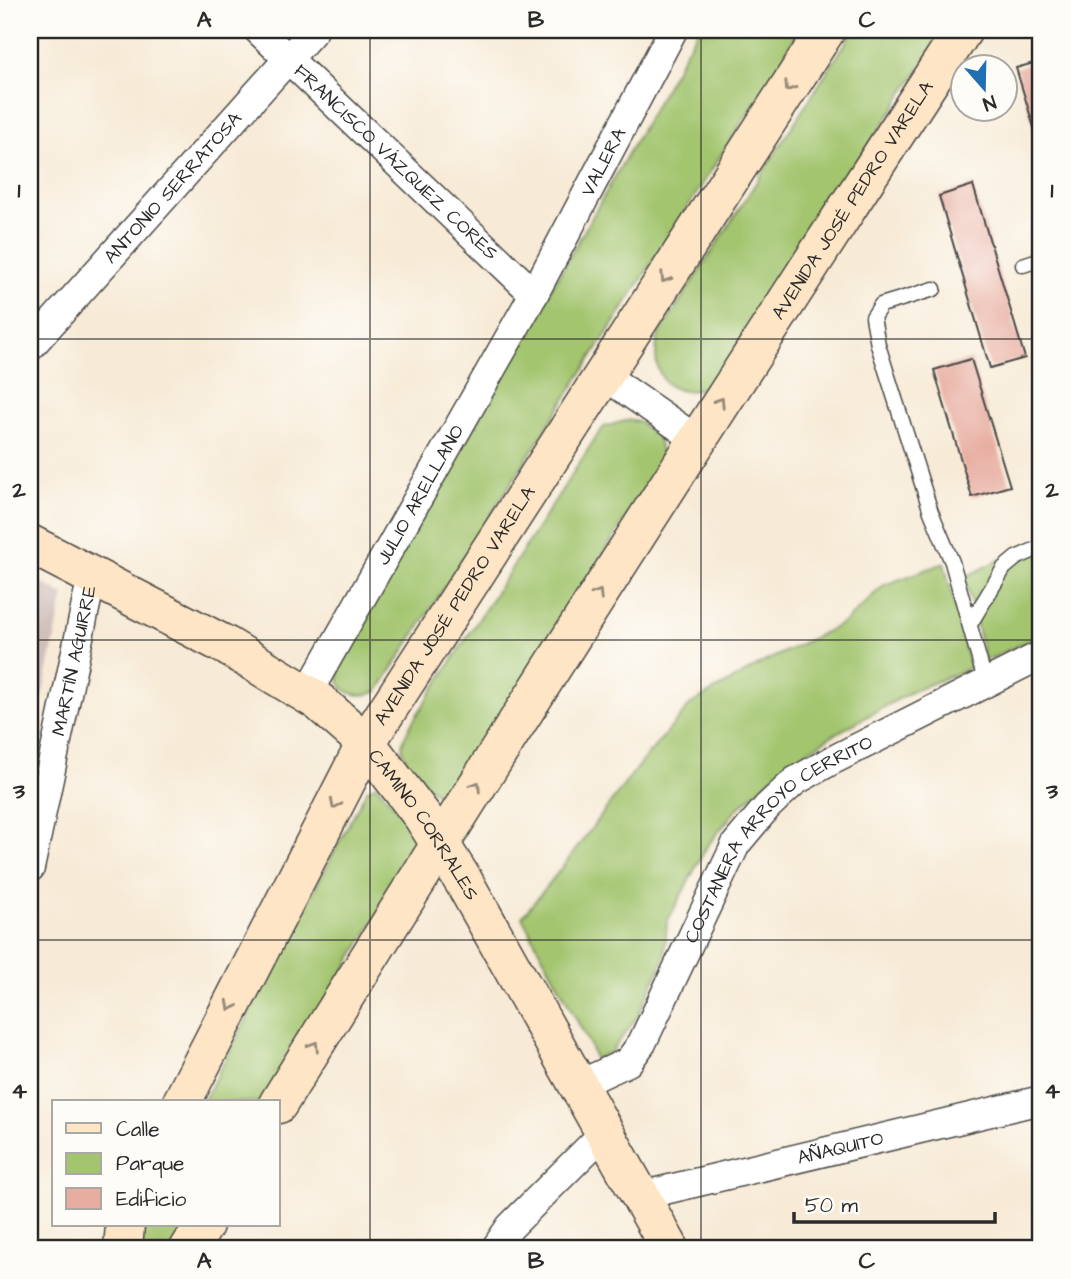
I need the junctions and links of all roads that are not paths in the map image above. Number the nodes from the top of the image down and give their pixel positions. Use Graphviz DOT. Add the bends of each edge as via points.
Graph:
graph roads {
  1 [pos="258,30"];
  2 [pos="314,30"];
  3 [pos="673,30"];
  4 [pos="826,30"];
  5 [pos="963,30"];
  6 [pos="288,58"];
  7 [pos="1041,259"];
  8 [pos="1023,265"];
  9 [pos="933,289"];
  10 [pos="534,294"];
  11 [pos="30,347"];
  12 [pos="602,374"];
  13 [pos="696,439"];
  14 [pos="30,544"];
  15 [pos="1041,547"];
  16 [pos="92,576"];
  17 [pos="970,624"];
  18 [pos="1041,656"];
  19 [pos="986,684"];
  20 [pos="307,694"];
  21 [pos="366,743"];
  22 [pos="439,843"];
  23 [pos="30,868"];
  24 [pos="578,1085"];
  25 [pos="183,1100"];
  26 [pos="1041,1100"];
  27 [pos="280,1101"];
  28 [pos="604,1133"];
  29 [pos="640,1196"];
  30 [pos="125,1226"];
  31 [pos="203,1226"];
  32 [pos="123,1249"];
  33 [pos="189,1249"];
  34 [pos="495,1249"];
  35 [pos="670,1249"];
  1 -- 6 [label="street, FRANCISCO VÁZQUEZ CORES"];
  2 -- 6 [label="street, ANTONIO SERRATOSA"];
  3 -- 10 [label="street, VALERA"];
  4 -- 12 [label="street, AVENIDA JOSÉ PEDRO VARELA, one-way"];
  13 -- 5 [label="street, AVENIDA JOSÉ PEDRO VARELA, one-way"];
  6 -- 10 [label="street, FRANCISCO VÁZQUEZ CORES"];
  6 -- 11 [label="street, ANTONIO SERRATOSA"];
  7 -- 8 [label="lane"];
  9 -- 17 [label="lane" via="881,305 873,317 878,345"];
  10 -- 20 [label="street, JULIO ARELLANO"];
  12 -- 13 [label="street"];
  12 -- 21 [label="street, AVENIDA JOSÉ PEDRO VARELA"];
  22 -- 13 [label="street, AVENIDA JOSÉ PEDRO VARELA, one-way"];
  14 -- 16 [label="street, CAMINO CORRALES"];
  15 -- 17 [label="lane" via="1004,568"];
  16 -- 20 [label="street, CAMINO CORRALES" via="227,646"];
  16 -- 23 [label="street, MARTÍN AGUIRRE"];
  17 -- 19 [label="lane"];
  18 -- 19 [label="street, COSTANERA ARROYO CERRITO"];
  19 -- 24 [label="street, COSTANERA ARROYO CERRITO" via="829,762 795,782 767,807 736,844 642,1043 628,1062"];
  20 -- 21 [label="street, CAMINO CORRALES"];
  21 -- 22 [label="street, CAMINO CORRALES"];
  21 -- 25 [label="street, AVENIDA JOSÉ PEDRO VARELA, one-way"];
  22 -- 24 [label="street, CAMINO CORRALES"];
  27 -- 22 [label="street, AVENIDA JOSÉ PEDRO VARELA, one-way"];
  24 -- 28 [label="street, CAMINO CORRALES"];
  26 -- 29 [label="street, AÑAQUITO"];
  28 -- 29 [label="street, CAMINO CORRALES"];
  28 -- 34 [label="street" via="510,1227"];
  29 -- 35 [label="street, CAMINO CORRALES"];
  30 -- 32 [label="street"];
  31 -- 33 [label="street"];
}
